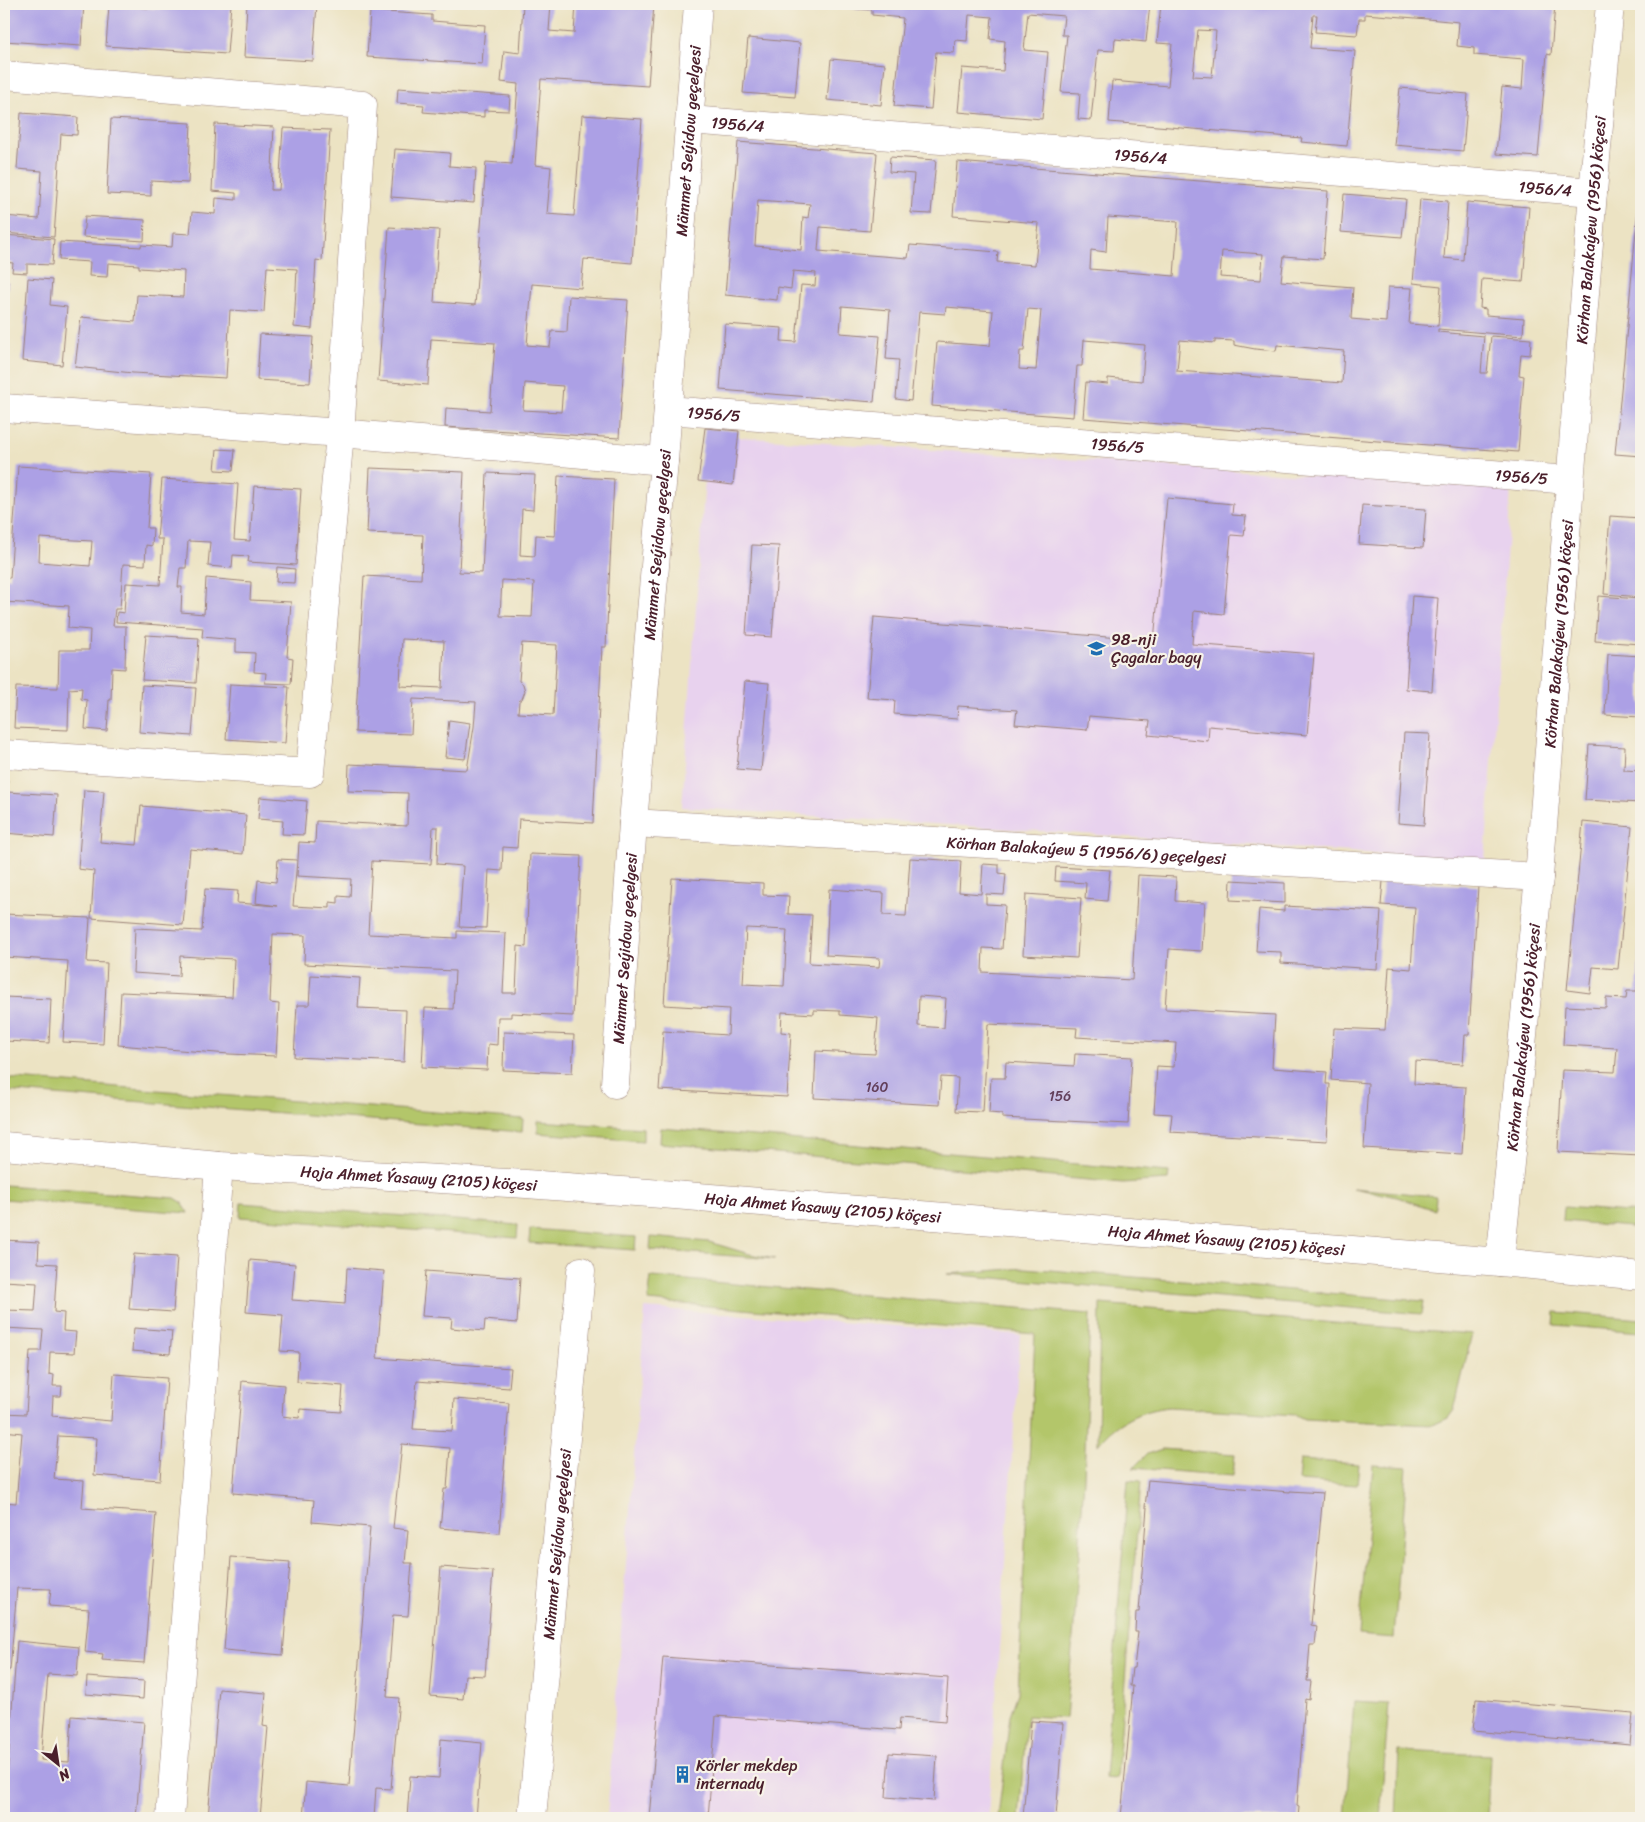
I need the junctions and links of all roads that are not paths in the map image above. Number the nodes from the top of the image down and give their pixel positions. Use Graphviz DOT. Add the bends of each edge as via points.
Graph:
graph roads {
  1 [pos="698,4"];
  2 [pos="1610,4"];
  3 [pos="4,75"];
  4 [pos="690,120"];
  5 [pos="1593,192"];
  6 [pos="4,408"];
  7 [pos="668,410"];
  8 [pos="340,433"];
  9 [pos="664,461"];
  10 [pos="1569,480"];
  11 [pos="4,754"];
  12 [pos="633,822"];
  13 [pos="1539,877"];
  14 [pos="615,1084"];
  15 [pos="4,1146"];
  16 [pos="219,1166"];
  17 [pos="1500,1262"];
  18 [pos="581,1271"];
  19 [pos="1641,1276"];
  20 [pos="170,1818"];
  21 [pos="532,1818"];
  1 -- 4 [label="street, Mämmet Seýidow geçelgesi"];
  2 -- 5 [label="street, Körhan Balakaýew (1956) köçesi"];
  3 -- 8 [label="street" via="363,105"];
  4 -- 5 [label="street, 1956/4"];
  4 -- 7 [label="street, Mämmet Seýidow geçelgesi"];
  5 -- 10 [label="street, Körhan Balakaýew (1956) köçesi"];
  6 -- 8 [label="street"];
  7 -- 9 [label="street, Mämmet Seýidow geçelgesi"];
  7 -- 10 [label="street, 1956/5"];
  8 -- 9 [label="street"];
  8 -- 11 [label="street" via="310,774"];
  9 -- 12 [label="street, Mämmet Seýidow geçelgesi"];
  10 -- 13 [label="street, Körhan Balakaýew (1956) köçesi"];
  12 -- 13 [label="street, Körhan Balakaýew 5 (1956/6) geçelgesi"];
  12 -- 14 [label="street, Mämmet Seýidow geçelgesi"];
  13 -- 17 [label="street, Körhan Balakaýew (1956) köçesi"];
  15 -- 16 [label="street, Hoja Ahmet Ýasawy (2105) köçesi"];
  16 -- 17 [label="street, Hoja Ahmet Ýasawy (2105) köçesi" via="583,1188"];
  16 -- 20 [label="street"];
  17 -- 19 [label="street, Hoja Ahmet Ýasawy (2105) köçesi"];
  18 -- 21 [label="street, Mämmet Seýidow geçelgesi"];
}
